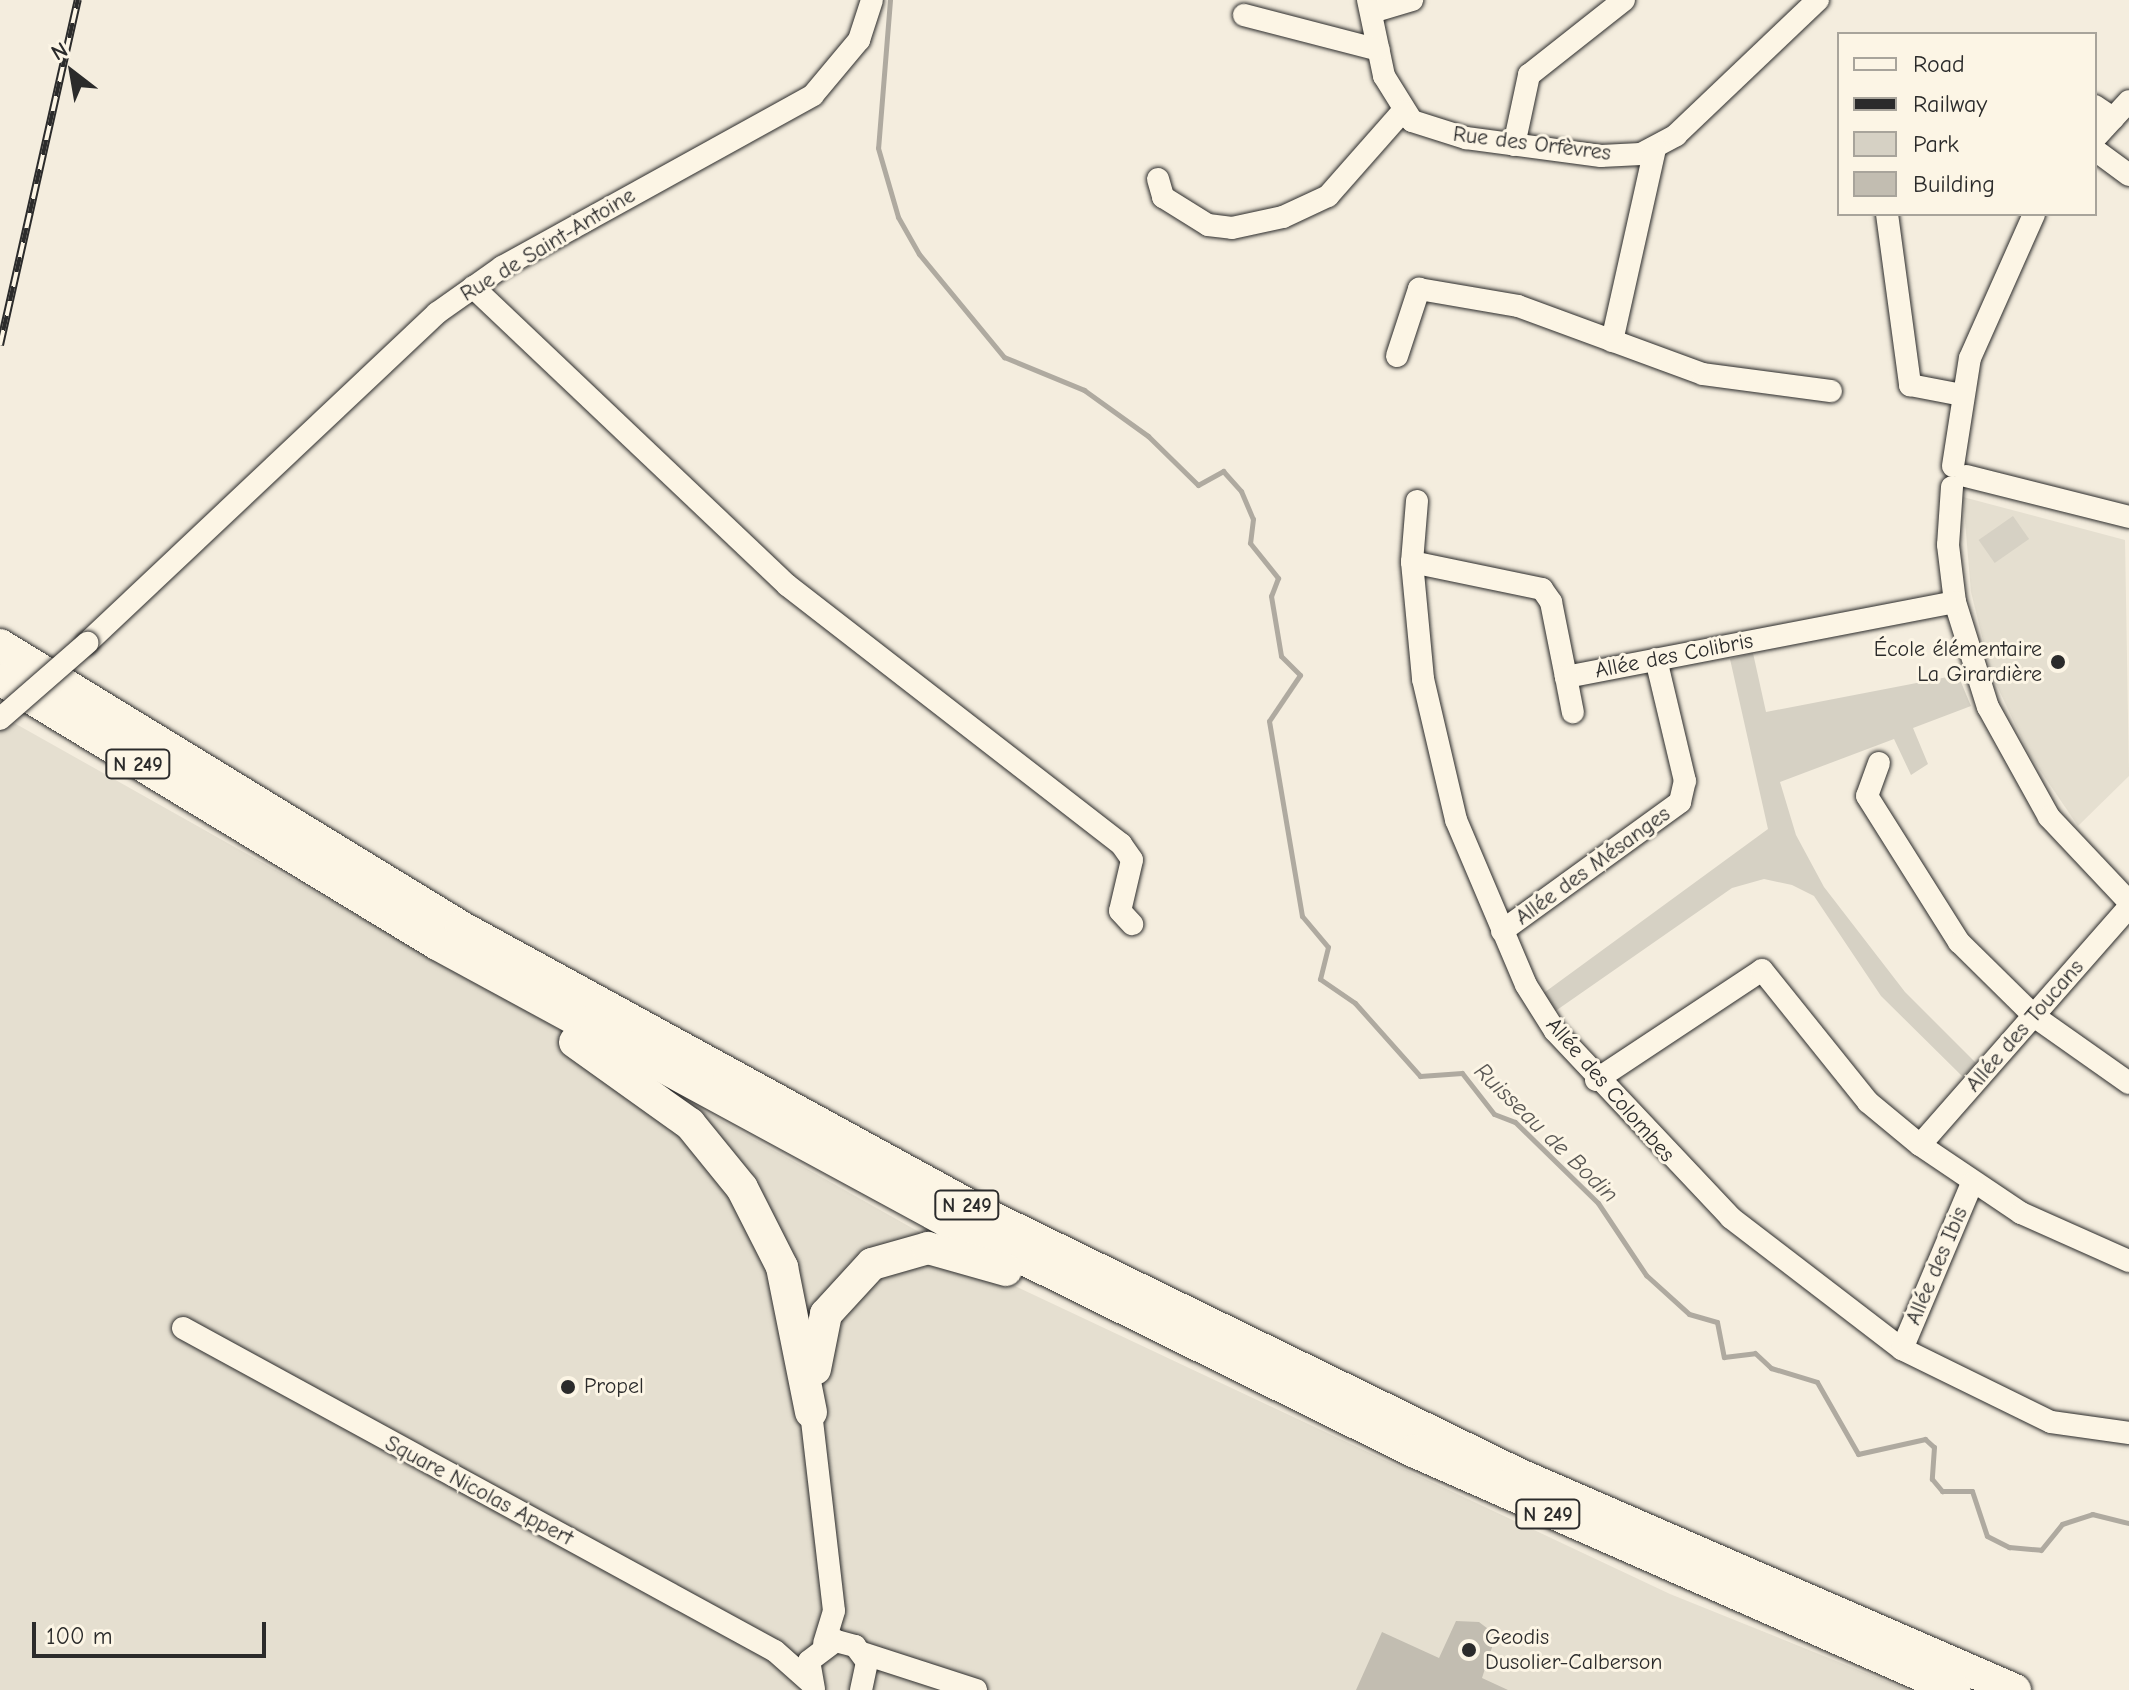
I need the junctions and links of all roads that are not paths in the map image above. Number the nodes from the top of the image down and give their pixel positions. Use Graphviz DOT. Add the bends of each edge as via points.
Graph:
graph roads {
  1 [pos="872,0"];
  2 [pos="1412,0"];
  3 [pos="1624,0"];
  4 [pos="1818,0"];
  5 [pos="1370,6"];
  6 [pos="1244,15"];
  7 [pos="1379,50"];
  8 [pos="2129,101"];
  9 [pos="1403,111"];
  10 [pos="2104,112"];
  11 [pos="2097,132"];
  12 [pos="1514,145"];
  13 [pos="2097,151"];
  14 [pos="1648,152"];
  15 [pos="2129,175"];
  16 [pos="1158,179"];
  17 [pos="1887,216"];
  18 [pos="2033,216"];
  19 [pos="473,287"];
  20 [pos="1606,338"];
  21 [pos="1397,356"];
  22 [pos="1831,391"];
  23 [pos="1962,395"];
  24 [pos="1957,476"];
  25 [pos="1417,501"];
  26 [pos="2129,517"];
  27 [pos="1412,562"];
  28 [pos="1955,602"];
  29 [pos="0,645"];
  30 [pos="1656,659"];
  31 [pos="1566,677"];
  32 [pos="0,679"];
  33 [pos="1573,712"];
  34 [pos="0,719"];
  35 [pos="1879,763"];
  36 [pos="2129,904"];
  37 [pos="1132,924"];
  38 [pos="1502,931"];
  39 [pos="437,944"];
  40 [pos="2034,1016"];
  41 [pos="1596,1080"];
  42 [pos="2129,1083"];
  43 [pos="1920,1145"];
  44 [pos="1972,1183"];
  45 [pos="2129,1261"];
  46 [pos="1148,1324"];
  47 [pos="183,1328"];
  48 [pos="1902,1349"];
  49 [pos="811,1412"];
  50 [pos="2129,1433"];
  51 [pos="834,1611"];
  52 [pos="820,1647"];
  53 [pos="856,1648"];
  54 [pos="775,1651"];
  55 [pos="894,1669"];
  56 [pos="812,1686"];
  57 [pos="863,1687"];
  58 [pos="976,1690"];
  59 [pos="1955,1690"];
  60 [pos="2015,1690"];
  1 -- 19 [label="street, Rue de Saint-Antoine" via="859,40 813,95"];
  2 -- 5 [label="street"];
  3 -- 12 [label="street" via="1529,75"];
  4 -- 14 [label="street" via="1704,112"];
  5 -- 7 [label="street"];
  6 -- 7 [label="street"];
  7 -- 9 [label="street"];
  8 -- 10 [label="street"];
  9 -- 12 [label="street, Rue des Orfèvres" via="1435,131"];
  9 -- 16 [label="street" via="1328,196 1283,217 1232,228 1208,225 1163,197"];
  10 -- 11 [label="street"];
  12 -- 14 [label="street, Rue des Orfèvres"];
  13 -- 15 [label="street"];
  14 -- 20 [label="street"];
  17 -- 23 [label="street" via="1910,385"];
  18 -- 23 [label="street" via="1987,308"];
  19 -- 34 [label="street, Rue de Saint-Antoine, bridge"];
  19 -- 37 [label="street" via="787,585 1121,844 1132,860 1120,911"];
  20 -- 21 [label="street" via="1518,306 1419,289"];
  20 -- 22 [label="street" via="1703,374"];
  23 -- 24 [label="street"];
  24 -- 26 [label="street"];
  24 -- 28 [label="street" via="1948,545"];
  25 -- 27 [label="street, Allée des Colombes"];
  27 -- 31 [label="street, Allée des Colibris" via="1542,589 1551,602"];
  27 -- 38 [label="street, Allée des Colombes" via="1423,679 1440,755 1456,820"];
  28 -- 30 [label="street, Allée des Colibris"];
  28 -- 36 [label="street" via="1988,707 2016,766 2049,817"];
  29 -- 60 [label="highway, N 249" via="487,942 999,1221 1504,1468"];
  30 -- 31 [label="street, Allée des Colibris"];
  30 -- 38 [label="street, Allée des Mésanges" via="1685,781 1680,802"];
  31 -- 33 [label="street"];
  32 -- 39 [label="highway, N 249"];
  35 -- 40 [label="street" via="1867,796 1885,834 1959,942"];
  36 -- 40 [label="street, Allée des Toucans"];
  38 -- 41 [label="street, Allée des Colombes" via="1540,1010"];
  39 -- 46 [label="highway, N 249"];
  39 -- 49 [label="highway, N 249" via="453,966 651,1091 723,1159 782,1267"];
  40 -- 42 [label="street"];
  40 -- 43 [label="street, Allée des Toucans"];
  41 -- 43 [label="street" via="1762,970 1868,1102"];
  41 -- 48 [label="street, Allée des Colombes" via="1731,1218"];
  43 -- 44 [label="street"];
  44 -- 45 [label="street"];
  44 -- 48 [label="street, Allée des Ibis"];
  46 -- 49 [label="highway, N 249" via="1125,1325 956,1253 910,1250 853,1277 833,1304 818,1338"];
  46 -- 59 [label="highway, N 249" via="1544,1512"];
  47 -- 54 [label="street, Square Nicolas Appert"];
  48 -- 50 [label="street, Allée des Colombes" via="2051,1422"];
  49 -- 51 [label="street"];
  51 -- 52 [label="street"];
  51 -- 53 [label="street"];
  52 -- 53 [label="street, Square Nicolas Appert"];
  52 -- 54 [label="street, Square Nicolas Appert"];
  52 -- 56 [label="street"];
  53 -- 55 [label="street"];
  53 -- 57 [label="street"];
  54 -- 56 [label="street, Square Nicolas Appert"];
  55 -- 57 [label="street"];
  55 -- 58 [label="street" via="945,1675"];
}
